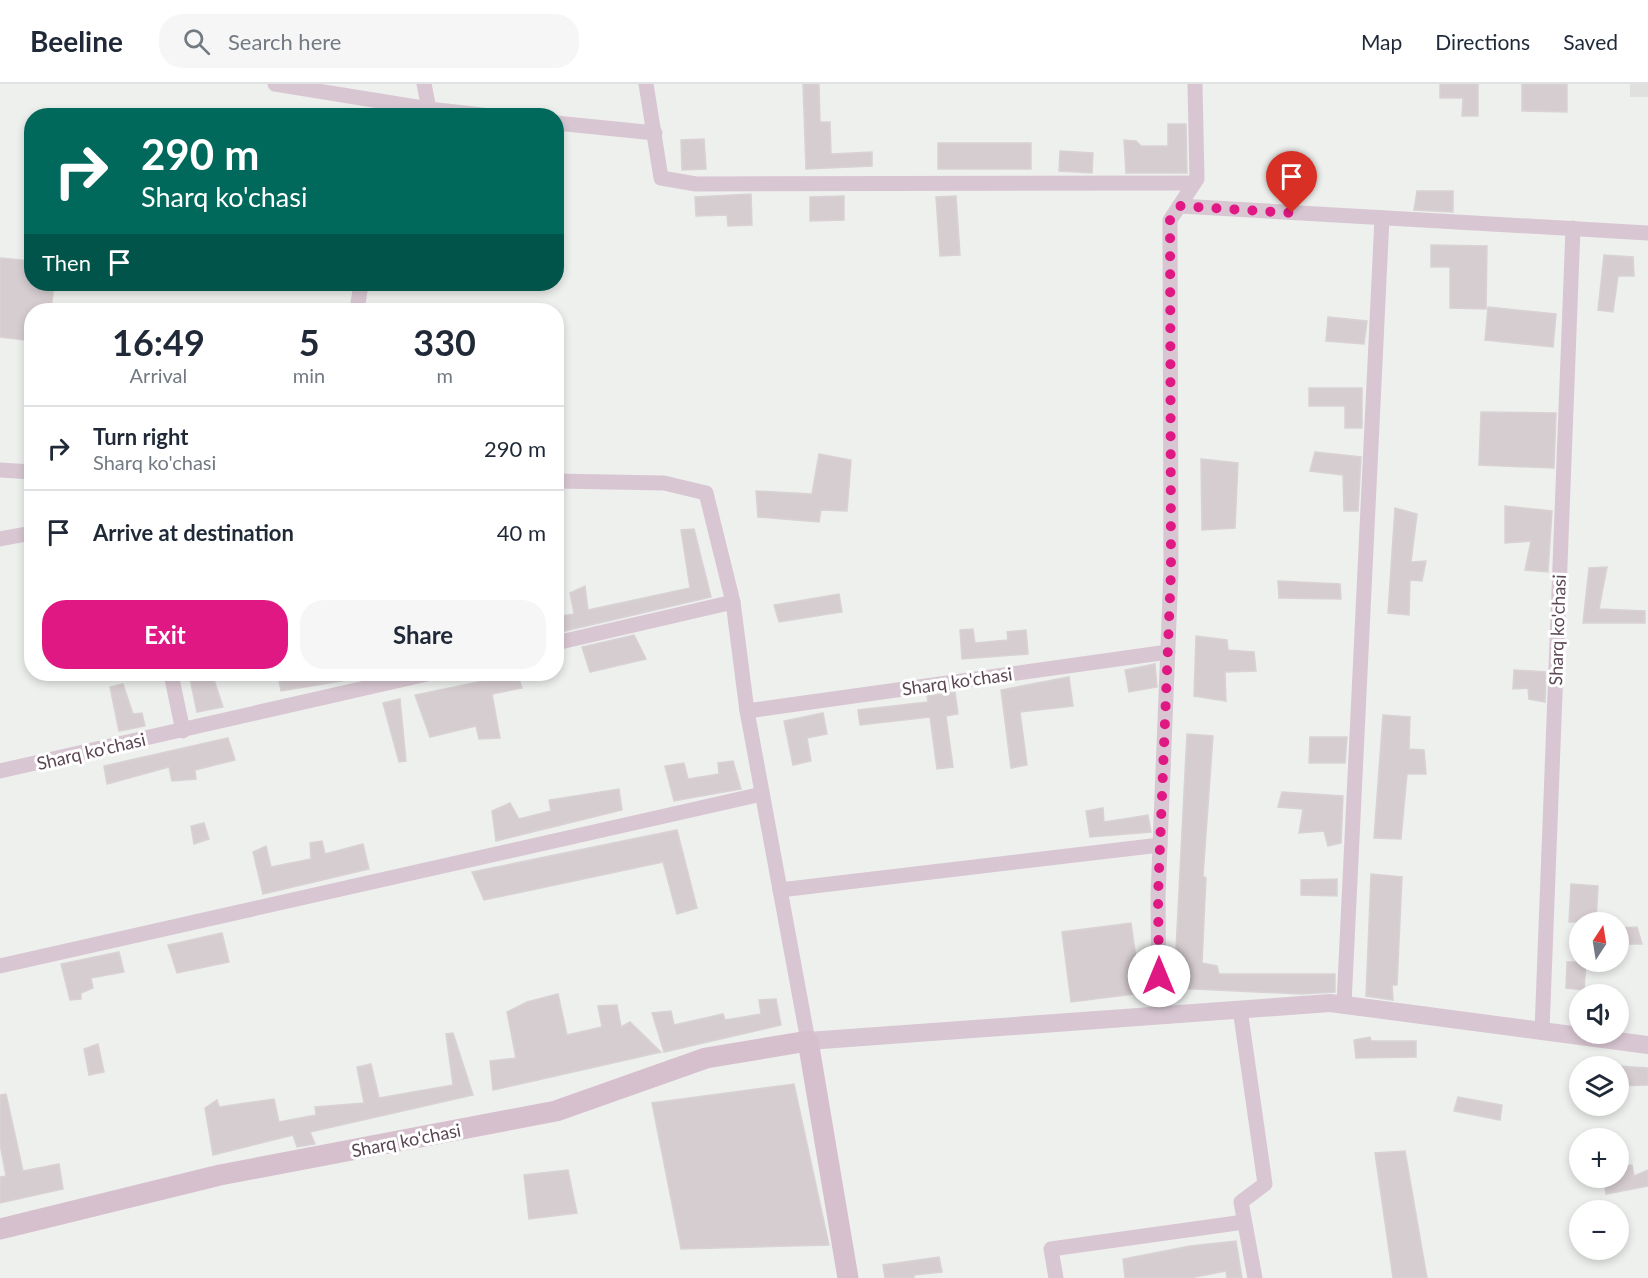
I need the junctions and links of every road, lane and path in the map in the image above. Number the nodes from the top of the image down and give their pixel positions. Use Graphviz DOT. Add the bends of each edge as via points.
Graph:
graph roads {
  1 [pos="275,84"];
  2 [pos="424,84"];
  3 [pos="646,84"];
  4 [pos="1195,84"];
  5 [pos="423,108"];
  6 [pos="429,108"];
  7 [pos="564,124"];
  8 [pos="655,133"];
  9 [pos="1194,183"];
  10 [pos="1180,206"];
  11 [pos="1382,219"];
  12 [pos="1573,228"];
  13 [pos="1648,233"];
  14 [pos="0,470"];
  15 [pos="24,472"];
  16 [pos="564,481"];
  17 [pos="24,534"];
  18 [pos="0,539"];
  19 [pos="733,602"];
  20 [pos="564,641"];
  21 [pos="1168,652"];
  22 [pos="172,681"];
  23 [pos="397,681"];
  24 [pos="747,711"];
  25 [pos="183,731"];
  26 [pos="0,771"];
  27 [pos="762,794"];
  28 [pos="1160,845"];
  29 [pos="780,890"];
  30 [pos="0,966"];
  31 [pos="1344,1004"];
  32 [pos="1240,1009"];
  33 [pos="1159,1016"];
  34 [pos="1542,1031"];
  35 [pos="808,1041"];
  36 [pos="1648,1045"];
  37 [pos="1244,1222"];
  38 [pos="0,1229"];
  39 [pos="848,1278"];
  40 [pos="1056,1278"];
  41 [pos="1255,1278"];
  1 -- 5 [label="street"];
  2 -- 6 [label="street"];
  3 -- 8 [label="street"];
  4 -- 9 [label="street"];
  7 -- 8 [label="street"];
  8 -- 9 [label="street" via="661,178 696,184"];
  9 -- 10 [label="street"];
  10 -- 11 [label="street"];
  10 -- 21 [label="street" via="1170,220"];
  11 -- 12 [label="street"];
  11 -- 31 [label="street"];
  12 -- 13 [label="street"];
  12 -- 34 [label="street, Sharq ko'chasi"];
  14 -- 15 [label="street"];
  16 -- 19 [label="street" via="664,483 706,493"];
  17 -- 18 [label="street"];
  19 -- 20 [label="street"];
  19 -- 24 [label="street"];
  21 -- 24 [label="street, Sharq ko'chasi"];
  21 -- 28 [label="street"];
  22 -- 25 [label="street"];
  23 -- 25 [label="street, Sharq ko'chasi"];
  24 -- 27 [label="street"];
  25 -- 26 [label="street, Sharq ko'chasi"];
  27 -- 29 [label="street"];
  27 -- 30 [label="street"];
  28 -- 29 [label="street"];
  28 -- 33 [label="street"];
  29 -- 35 [label="street"];
  31 -- 32 [label="street"];
  31 -- 34 [label="street"];
  32 -- 33 [label="street"];
  32 -- 37 [label="street" via="1265,1184 1241,1202"];
  33 -- 35 [label="street"];
  34 -- 36 [label="street"];
  35 -- 38 [label="main road, Sharq ko'chasi" via="706,1058 556,1111 220,1175"];
  35 -- 39 [label="main road"];
  37 -- 40 [label="street" via="1051,1249"];
  37 -- 41 [label="street"];
}
